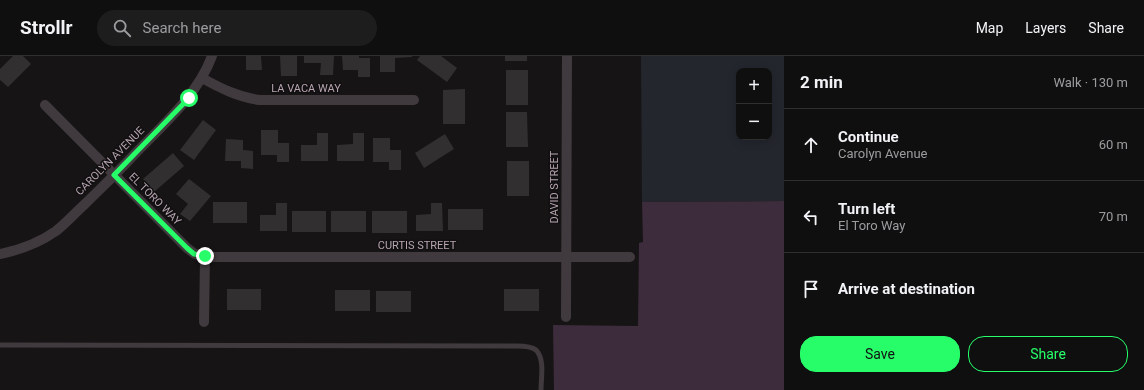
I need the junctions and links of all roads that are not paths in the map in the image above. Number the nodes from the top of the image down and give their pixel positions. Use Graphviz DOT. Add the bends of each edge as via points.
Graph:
graph roads {
  1 [pos="212,56"];
  2 [pos="567,56"];
  3 [pos="202,78"];
  4 [pos="414,100"];
  5 [pos="45,105"];
  6 [pos="114,175"];
  7 [pos="0,254"];
  8 [pos="205,256"];
  9 [pos="566,257"];
  10 [pos="630,257"];
  11 [pos="566,317"];
  12 [pos="204,322"];
  13 [pos="0,345"];
  14 [pos="540,390"];
  1 -- 3 [label="street, CAROLYN AVENUE"];
  2 -- 9 [label="street, DAVID STREET"];
  3 -- 4 [label="street, LA VACA WAY" via="234,94 259,100"];
  3 -- 6 [label="street, CAROLYN AVENUE" via="189,98"];
  5 -- 6 [label="street, EL TORO WAY"];
  6 -- 7 [label="street, CAROLYN AVENUE" via="55,231 31,245"];
  6 -- 8 [label="street, EL TORO WAY" via="187,248 194,254"];
  8 -- 9 [label="street, CURTIS STREET"];
  8 -- 12 [label="street"];
  9 -- 10 [label="street, CURTIS STREET"];
  9 -- 11 [label="street, DAVID STREET"];
  13 -- 14 [label="lane" via="518,346 536,350 541,358"];
}
